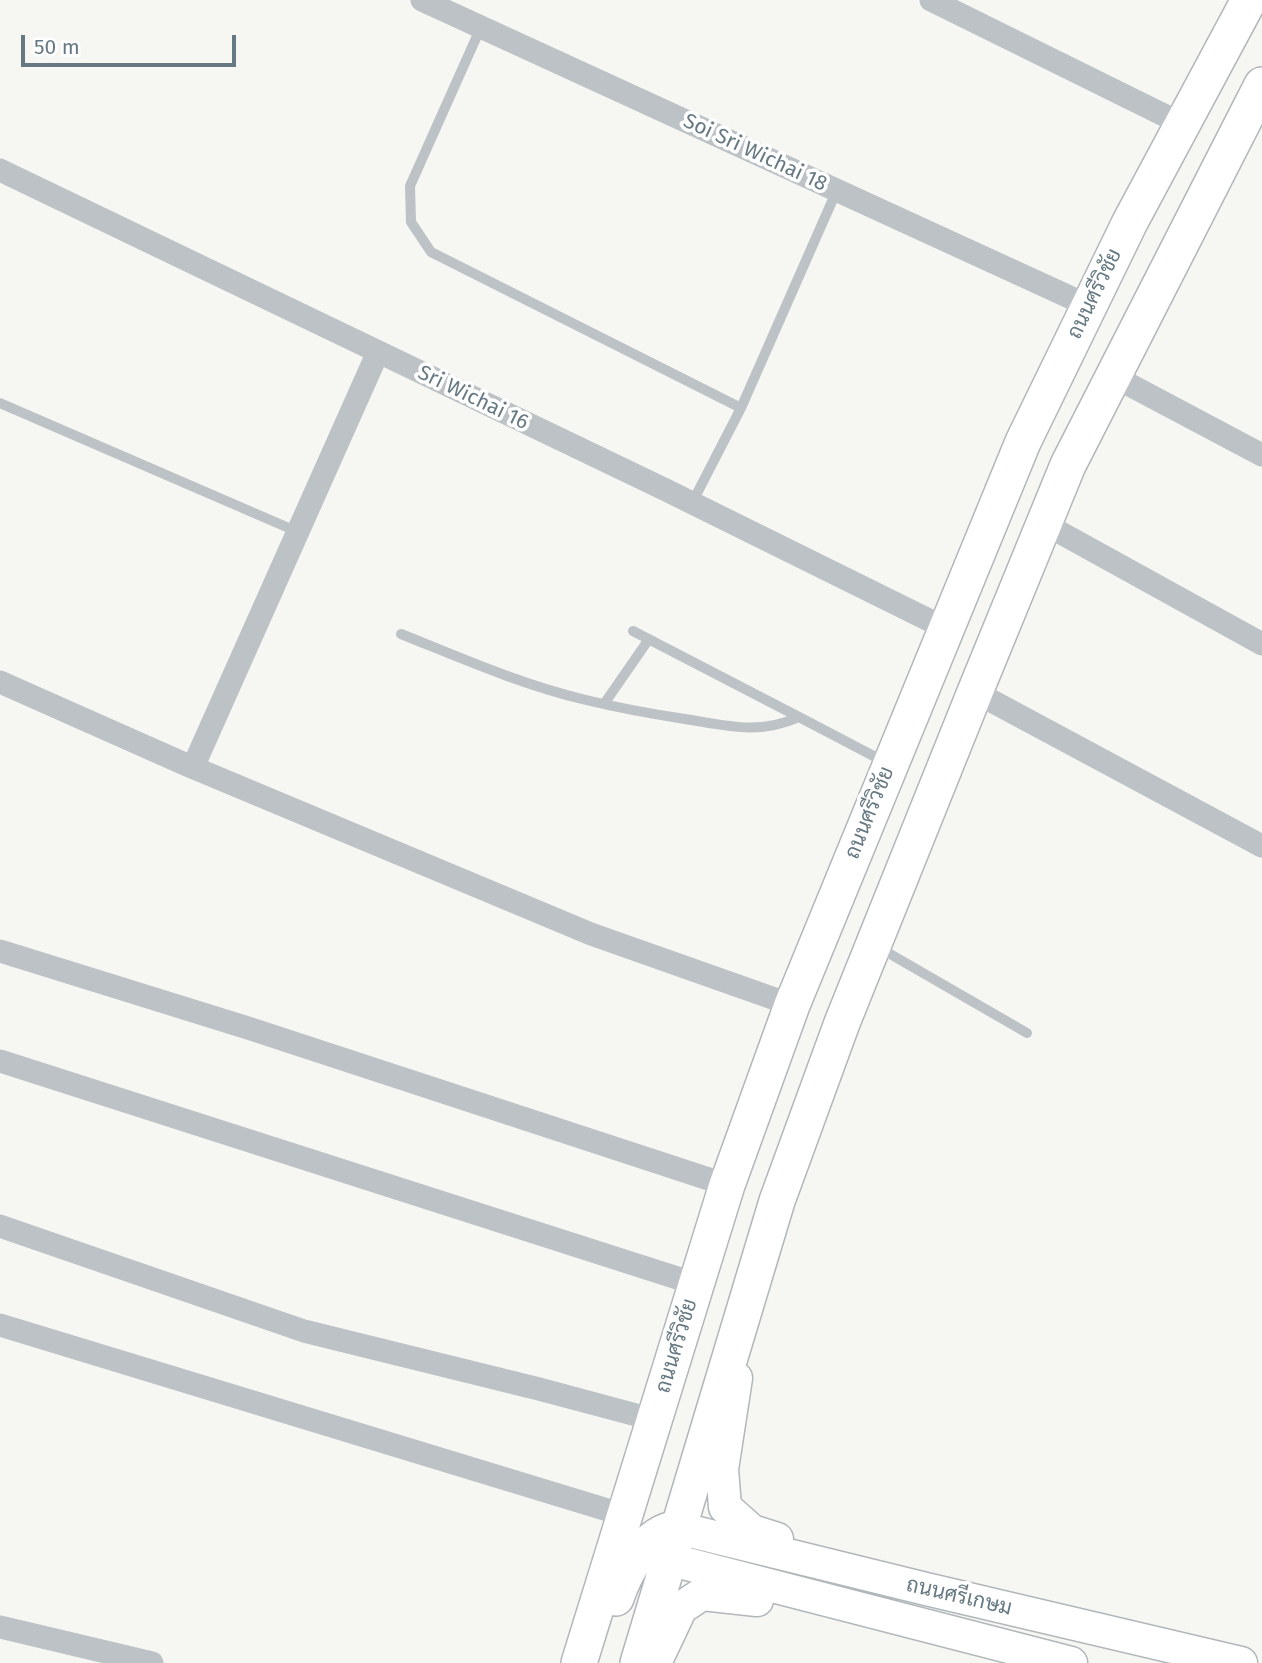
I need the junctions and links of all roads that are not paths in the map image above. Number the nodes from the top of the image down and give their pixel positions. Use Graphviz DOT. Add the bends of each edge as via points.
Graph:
graph roads {
  1 [pos="422,0"];
  2 [pos="931,0"];
  3 [pos="1249,0"];
  4 [pos="481,27"];
  5 [pos="1262,85"];
  6 [pos="1182,124"];
  7 [pos="0,170"];
  8 [pos="837,190"];
  9 [pos="1089,306"];
  10 [pos="378,352"];
  11 [pos="1113,376"];
  12 [pos="0,403"];
  13 [pos="741,408"];
  14 [pos="1262,455"];
  15 [pos="692,503"];
  16 [pos="1043,523"];
  17 [pos="298,532"];
  18 [pos="945,628"];
  19 [pos="633,631"];
  20 [pos="401,634"];
  21 [pos="649,639"];
  22 [pos="1262,644"];
  23 [pos="0,682"];
  24 [pos="975,692"];
  25 [pos="604,704"];
  26 [pos="799,717"];
  27 [pos="889,765"];
  28 [pos="193,767"];
  29 [pos="1262,846"];
  30 [pos="874,945"];
  31 [pos="0,951"];
  32 [pos="792,1005"];
  33 [pos="842,1023"];
  34 [pos="1027,1033"];
  35 [pos="0,1061"];
  36 [pos="727,1185"];
  37 [pos="0,1226"];
  38 [pos="696,1284"];
  39 [pos="747,1303"];
  40 [pos="0,1325"];
  41 [pos="650,1436"];
  42 [pos="624,1515"];
  43 [pos="666,1543"];
  44 [pos="926,1589"];
  45 [pos="1066,1622"];
  46 [pos="914,1624"];
  47 [pos="0,1627"];
  48 [pos="1262,1650"];
  49 [pos="152,1663"];
  50 [pos="579,1663"];
  51 [pos="592,1663"];
  52 [pos="638,1663"];
  53 [pos="655,1663"];
  54 [pos="1071,1663"];
  55 [pos="1241,1663"];
  1 -- 4 [label="street, Soi Sri Wichai 18"];
  2 -- 6 [label="street"];
  3 -- 6 [label="main road, ถนนศรีวิชัย"];
  4 -- 8 [label="street, Soi Sri Wichai 18"];
  4 -- 13 [label="lane" via="410,186 411,222 431,252"];
  5 -- 11 [label="main road"];
  6 -- 9 [label="main road, ถนนศรีวิชัย"];
  7 -- 10 [label="street, Sri Wichai 16"];
  8 -- 9 [label="street, Soi Sri Wichai 18"];
  8 -- 13 [label="lane"];
  9 -- 18 [label="main road, ถนนศรีวิชัย" via="1023,442"];
  10 -- 15 [label="street, Sri Wichai 16"];
  10 -- 17 [label="street"];
  11 -- 14 [label="street"];
  11 -- 16 [label="main road"];
  12 -- 17 [label="lane"];
  13 -- 15 [label="lane"];
  15 -- 18 [label="street, Sri Wichai 16"];
  16 -- 22 [label="street"];
  16 -- 24 [label="main road"];
  17 -- 28 [label="street"];
  18 -- 27 [label="main road, ถนนศรีวิชัย"];
  19 -- 21 [label="lane"];
  20 -- 25 [label="lane" via="503,674"];
  21 -- 25 [label="lane"];
  21 -- 26 [label="lane"];
  23 -- 28 [label="street"];
  24 -- 29 [label="street"];
  24 -- 30 [label="main road"];
  25 -- 26 [label="lane" via="764,729"];
  26 -- 27 [label="lane"];
  27 -- 32 [label="main road, ถนนศรีวิชัย"];
  28 -- 32 [label="street" via="592,934"];
  30 -- 33 [label="main road"];
  30 -- 34 [label="lane"];
  31 -- 36 [label="street"];
  32 -- 33 [label="main road"];
  32 -- 36 [label="main road, ถนนศรีวิชัย"];
  33 -- 39 [label="main road" via="777,1201"];
  35 -- 38 [label="street"];
  36 -- 38 [label="main road, ถนนศรีวิชัย"];
  37 -- 41 [label="street" via="304,1331 539,1389"];
  38 -- 41 [label="main road, ถนนศรีวิชัย"];
  39 -- 43 [label="main road"];
  39 -- 44 [label="main road" via="722,1469 725,1507 752,1531"];
  40 -- 42 [label="street"];
  41 -- 42 [label="main road, ถนนศรีวิชัย"];
  41 -- 43 [label="main road" via="638,1507 643,1529"];
  42 -- 50 [label="main road, ถนนศรีวิชัย"];
  43 -- 44 [label="main road, ถนนศรีเกษม"];
  43 -- 46 [label="main road, ถนนศรีเกษม"];
  43 -- 51 [label="main road" via="638,1555 621,1582"];
  43 -- 52 [label="main road"];
  44 -- 45 [label="main road, ถนนศรีเกษม"];
  45 -- 48 [label="main road"];
  45 -- 55 [label="main road, ถนนศรีเกษม"];
  46 -- 53 [label="main road" via="702,1594 681,1608"];
  46 -- 54 [label="main road, ถนนศรีเกษม"];
  47 -- 49 [label="street"];
}
